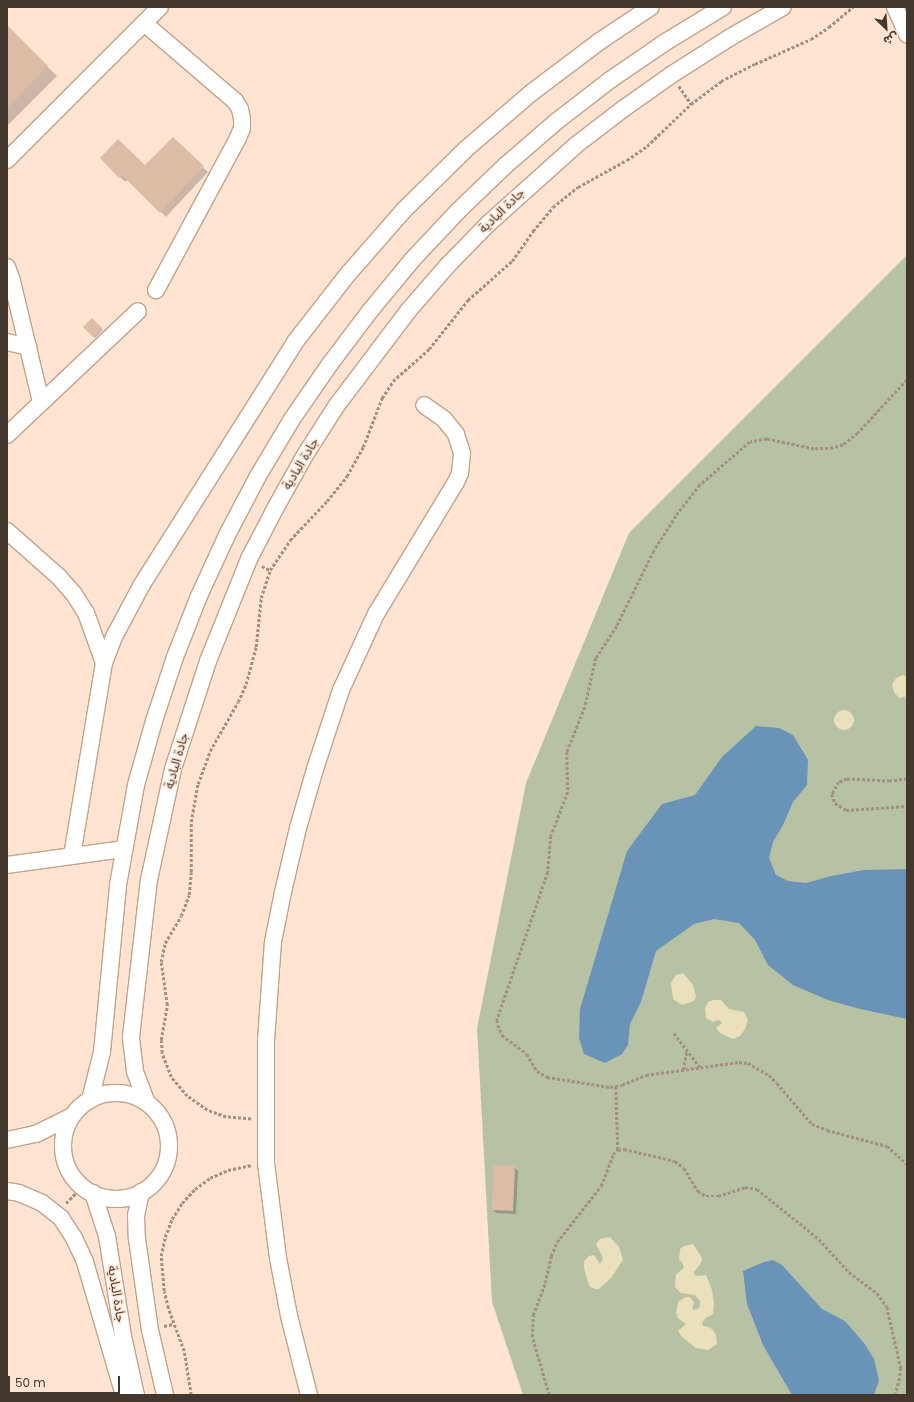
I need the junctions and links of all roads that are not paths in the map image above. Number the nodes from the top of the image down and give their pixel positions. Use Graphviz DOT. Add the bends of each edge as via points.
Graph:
graph roads {
  1 [pos="160,7"];
  2 [pos="651,7"];
  3 [pos="723,7"];
  4 [pos="783,7"];
  5 [pos="895,7"];
  6 [pos="144,23"];
  7 [pos="907,34"];
  8 [pos="7,160"];
  9 [pos="7,267"];
  10 [pos="156,290"];
  11 [pos="138,311"];
  12 [pos="7,342"];
  13 [pos="28,347"];
  14 [pos="41,402"];
  15 [pos="424,405"];
  16 [pos="7,435"];
  17 [pos="7,531"];
  18 [pos="104,663"];
  19 [pos="124,849"];
  20 [pos="72,856"];
  21 [pos="7,865"];
  22 [pos="90,1100"];
  23 [pos="147,1103"];
  24 [pos="72,1116"];
  25 [pos="7,1140"];
  26 [pos="7,1191"];
  27 [pos="141,1192"];
  28 [pos="93,1193"];
  29 [pos="124,1395"];
  30 [pos="136,1395"];
  31 [pos="165,1395"];
  32 [pos="309,1395"];
  1 -- 6 [label="street"];
  2 -- 18 [label="street" via="600,41 531,93 466,149 404,210 348,274 295,342 141,586 115,635"];
  3 -- 19 [label="street" via="610,80 506,165 412,260 330,364 292,419 258,476 199,596 154,721 136,785"];
  4 -- 23 [label="street, جادة البادية" via="671,75 576,145 493,219 408,311 337,405 305,455 249,559 208,661 174,769 160,824 149,880 131,1037 135,1071"];
  5 -- 7 [label="street"];
  6 -- 8 [label="street"];
  6 -- 10 [label="street" via="234,101 240,109 242,119 238,138"];
  9 -- 13 [label="street"];
  11 -- 14 [label="street"];
  12 -- 13 [label="street"];
  13 -- 14 [label="street"];
  14 -- 16 [label="street"];
  15 -- 32 [label="street" via="444,419 456,434 462,453 460,473 396,578 360,645 341,690 315,769 283,892 274,942 266,1041 266,1163 286,1302"];
  17 -- 18 [label="street" via="59,577 74,594 86,613"];
  18 -- 20 [label="street"];
  19 -- 20 [label="street"];
  19 -- 22 [label="street" via="113,929 102,1052"];
  20 -- 21 [label="street"];
  22 -- 23 [label="street" via="109,1093 119,1093 134,1096"];
  22 -- 24 [label="street"];
  23 -- 27 [label="street" via="164,1123 169,1149 160,1174"];
  24 -- 25 [label="street" via="36,1134"];
  24 -- 28 [label="street" via="64,1135 64,1159 75,1179"];
  26 -- 29 [label="street" via="42,1203 61,1218 74,1238 85,1262"];
  27 -- 28 [label="street" via="117,1199"];
  27 -- 31 [label="street" via="136,1215 137,1240 150,1330"];
  28 -- 30 [label="street, جادة البادية" via="107,1236 123,1336"];
}
